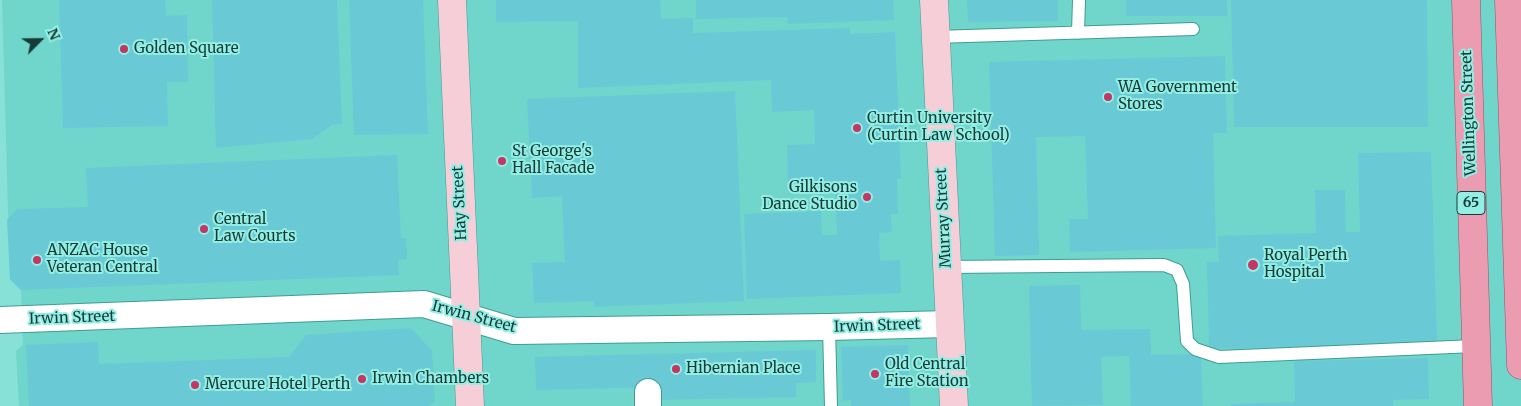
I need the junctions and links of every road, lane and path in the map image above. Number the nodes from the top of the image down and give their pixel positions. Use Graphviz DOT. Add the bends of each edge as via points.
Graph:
graph roads {
  1 [pos="452,0"];
  2 [pos="934,0"];
  3 [pos="1079,0"];
  4 [pos="1466,0"];
  5 [pos="1509,0"];
  6 [pos="1193,29"];
  7 [pos="1078,33"];
  8 [pos="935,37"];
  9 [pos="946,267"];
  10 [pos="465,315"];
  11 [pos="0,320"];
  12 [pos="949,324"];
  13 [pos="829,328"];
  14 [pos="1475,346"];
  15 [pos="1521,365"];
  16 [pos="470,406"];
  17 [pos="831,406"];
  18 [pos="954,406"];
  19 [pos="1478,406"];
  1 -- 10 [label="street, Hay Street"];
  2 -- 8 [label="street, Murray Street"];
  3 -- 7 [label="lane"];
  4 -- 14 [label="main road, Wellington Street / 65"];
  5 -- 15 [label="main road"];
  6 -- 7 [label="lane"];
  7 -- 8 [label="lane"];
  8 -- 9 [label="street, Murray Street"];
  9 -- 12 [label="street, Murray Street"];
  9 -- 14 [label="lane" via="1164,265 1177,270 1183,284 1187,340 1195,349 1219,357"];
  10 -- 11 [label="street, Irwin Street" via="424,304"];
  10 -- 13 [label="street, Irwin Street" via="514,331"];
  10 -- 16 [label="street, Hay Street"];
  12 -- 13 [label="street, Irwin Street"];
  12 -- 18 [label="street, Murray Street"];
  13 -- 17 [label="lane"];
  14 -- 19 [label="main road, Wellington Street / 65"];
}
